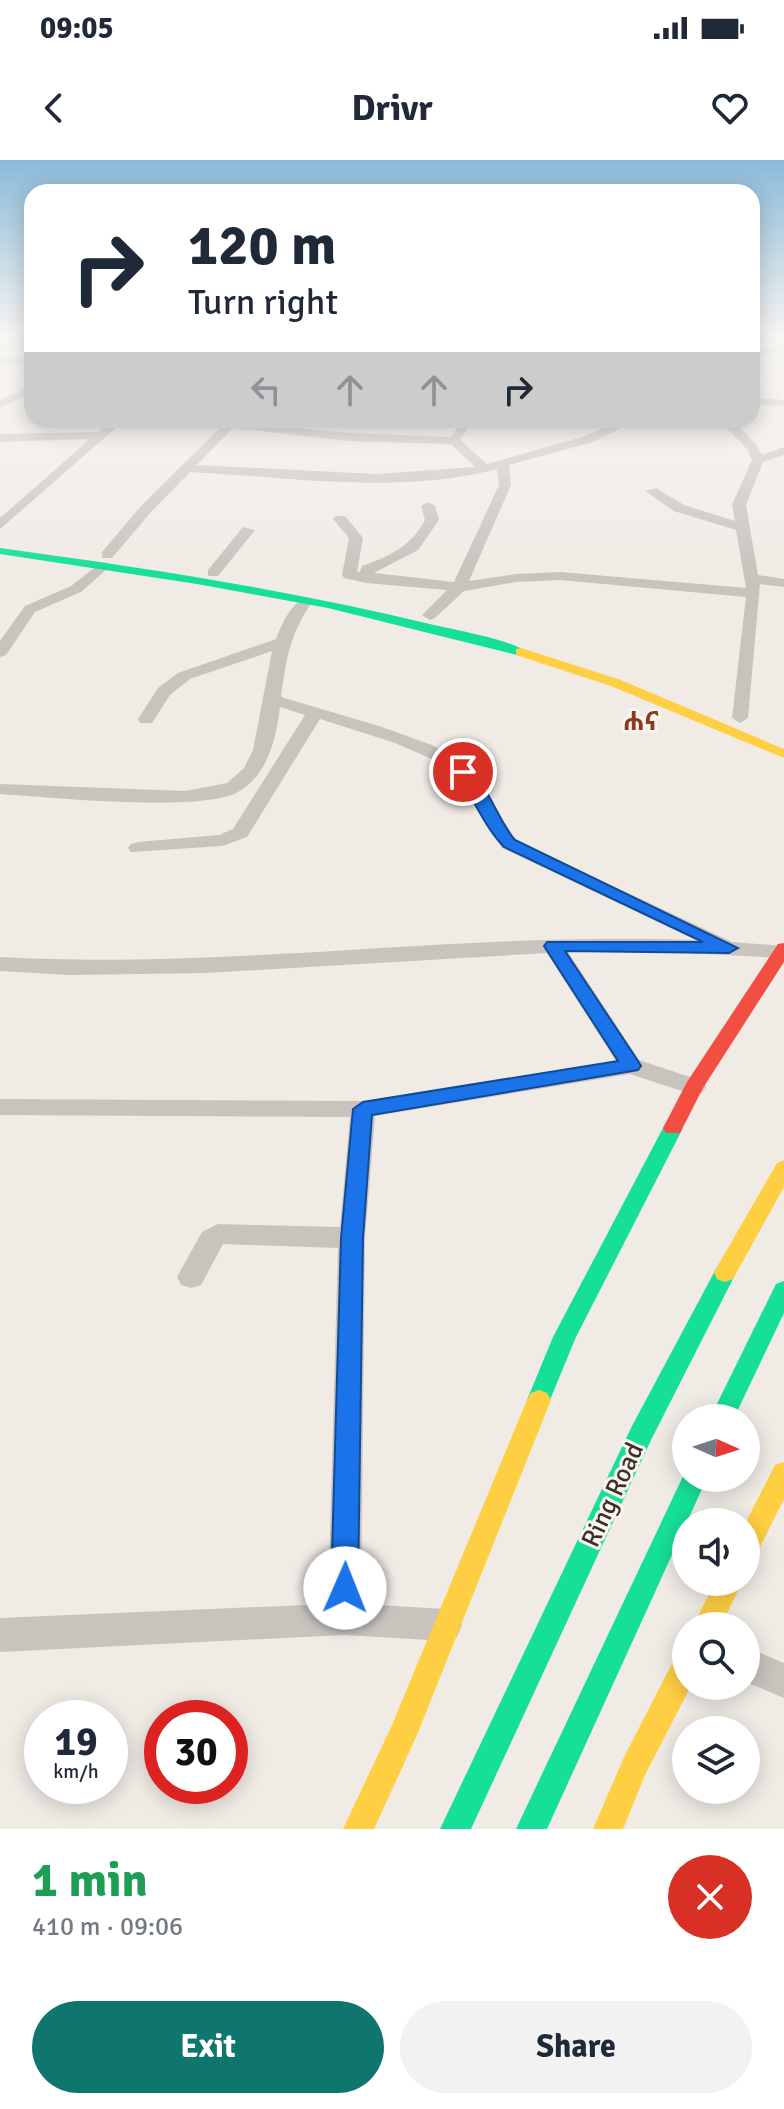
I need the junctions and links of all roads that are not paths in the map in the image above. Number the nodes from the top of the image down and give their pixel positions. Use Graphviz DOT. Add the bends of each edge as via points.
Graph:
graph roads {
  1 [pos="111,428"];
  2 [pos="226,428"];
  3 [pos="268,428"];
  4 [pos="463,428"];
  5 [pos="616,428"];
  6 [pos="733,428"];
  7 [pos="104,435"];
  8 [pos="3,441"];
  9 [pos="454,441"];
  10 [pos="784,451"];
  11 [pos="758,460"];
  12 [pos="189,468"];
  13 [pos="485,469"];
  14 [pos="505,470"];
  15 [pos="463,473"];
  16 [pos="651,491"];
  17 [pos="428,506"];
  18 [pos="340,519"];
  19 [pos="0,525"];
  20 [pos="742,527"];
  21 [pos="248,530"];
  22 [pos="0,539"];
  23 [pos="0,551"];
  24 [pos="104,561"];
  25 [pos="213,573"];
  26 [pos="366,579"];
  27 [pos="784,583"];
  28 [pos="753,586"];
  29 [pos="459,587"];
  30 [pos="264,588"];
  31 [pos="305,602"];
  32 [pos="430,615"];
  33 [pos="280,643"];
  34 [pos="0,652"];
  35 [pos="273,700"];
  36 [pos="315,713"];
  37 [pos="740,718"];
  38 [pos="146,719"];
  39 [pos="784,735"];
  40 [pos="784,754"];
  41 [pos="0,789"];
  42 [pos="138,848"];
  43 [pos="553,946"];
  44 [pos="729,948"];
  45 [pos="783,950"];
  46 [pos="0,964"];
  47 [pos="631,1066"];
  48 [pos="694,1087"];
  49 [pos="0,1107"];
  50 [pos="363,1109"];
  51 [pos="784,1168"];
  52 [pos="352,1238"];
  53 [pos="191,1277"];
  54 [pos="784,1290"];
  55 [pos="729,1404"];
  56 [pos="784,1473"];
  57 [pos="687,1492"];
  58 [pos="760,1520"];
  59 [pos="344,1619"];
  60 [pos="445,1625"];
  61 [pos="0,1635"];
  62 [pos="760,1670"];
  63 [pos="784,1681"];
  64 [pos="672,1693"];
  65 [pos="358,1829"];
  66 [pos="455,1829"];
  67 [pos="531,1829"];
  68 [pos="608,1829"];
  1 -- 7 [label="street"];
  2 -- 12 [label="street"];
  3 -- 9 [label="street" via="345,441"];
  4 -- 9 [label="street"];
  5 -- 14 [label="street"];
  6 -- 11 [label="street"];
  7 -- 8 [label="street"];
  7 -- 19 [label="street"];
  9 -- 13 [label="street"];
  10 -- 11 [label="street"];
  11 -- 20 [label="street" via="739,505"];
  12 -- 15 [label="street"];
  12 -- 24 [label="street" via="146,509"];
  13 -- 14 [label="street"];
  13 -- 15 [label="street"];
  14 -- 15 [label="street"];
  14 -- 29 [label="street" via="505,485"];
  16 -- 20 [label="street" via="679,508"];
  17 -- 26 [label="street" via="432,520 422,540 405,556 367,569"];
  18 -- 26 [label="street" via="356,538 349,575"];
  20 -- 28 [label="street"];
  21 -- 25 [label="street"];
  22 -- 24 [label="main road"];
  23 -- 24 [label="main road"];
  24 -- 25 [label="main road"];
  24 -- 30 [label="main road"];
  24 -- 34 [label="street" via="76,589 30,609"];
  25 -- 30 [label="main road"];
  26 -- 29 [label="street"];
  27 -- 28 [label="street"];
  28 -- 29 [label="street" via="560,576"];
  28 -- 37 [label="street"];
  29 -- 32 [label="street"];
  30 -- 31 [label="main road"];
  30 -- 32 [label="main road"];
  31 -- 33 [label="street"];
  31 -- 40 [label="main road" via="419,624 560,663"];
  32 -- 37 [label="main road" via="626,673"];
  33 -- 35 [label="street"];
  33 -- 38 [label="street" via="184,676 164,692"];
  35 -- 36 [label="street"];
  35 -- 41 [label="street" via="261,754 234,786 212,794"];
  36 -- 42 [label="street" via="240,833 222,840"];
  36 -- 44 [label="street" via="447,759 475,786 509,844"];
  37 -- 39 [label="main road"];
  43 -- 44 [label="street"];
  43 -- 46 [label="street" via="173,969"];
  43 -- 47 [label="street"];
  44 -- 45 [label="street"];
  45 -- 48 [label="main road"];
  47 -- 48 [label="street"];
  47 -- 50 [label="street"];
  48 -- 60 [label="main road" via="565,1337"];
  49 -- 50 [label="street"];
  50 -- 52 [label="street"];
  51 -- 66 [label="main road, Ring Road" via="641,1434"];
  52 -- 53 [label="street" via="218,1234"];
  52 -- 59 [label="street"];
  54 -- 55 [label="main road"];
  56 -- 58 [label="main road"];
  57 -- 67 [label="main road"];
  59 -- 60 [label="street"];
  59 -- 61 [label="street"];
  60 -- 65 [label="main road"];
  62 -- 63 [label="street"];
  64 -- 68 [label="main road"];
}
